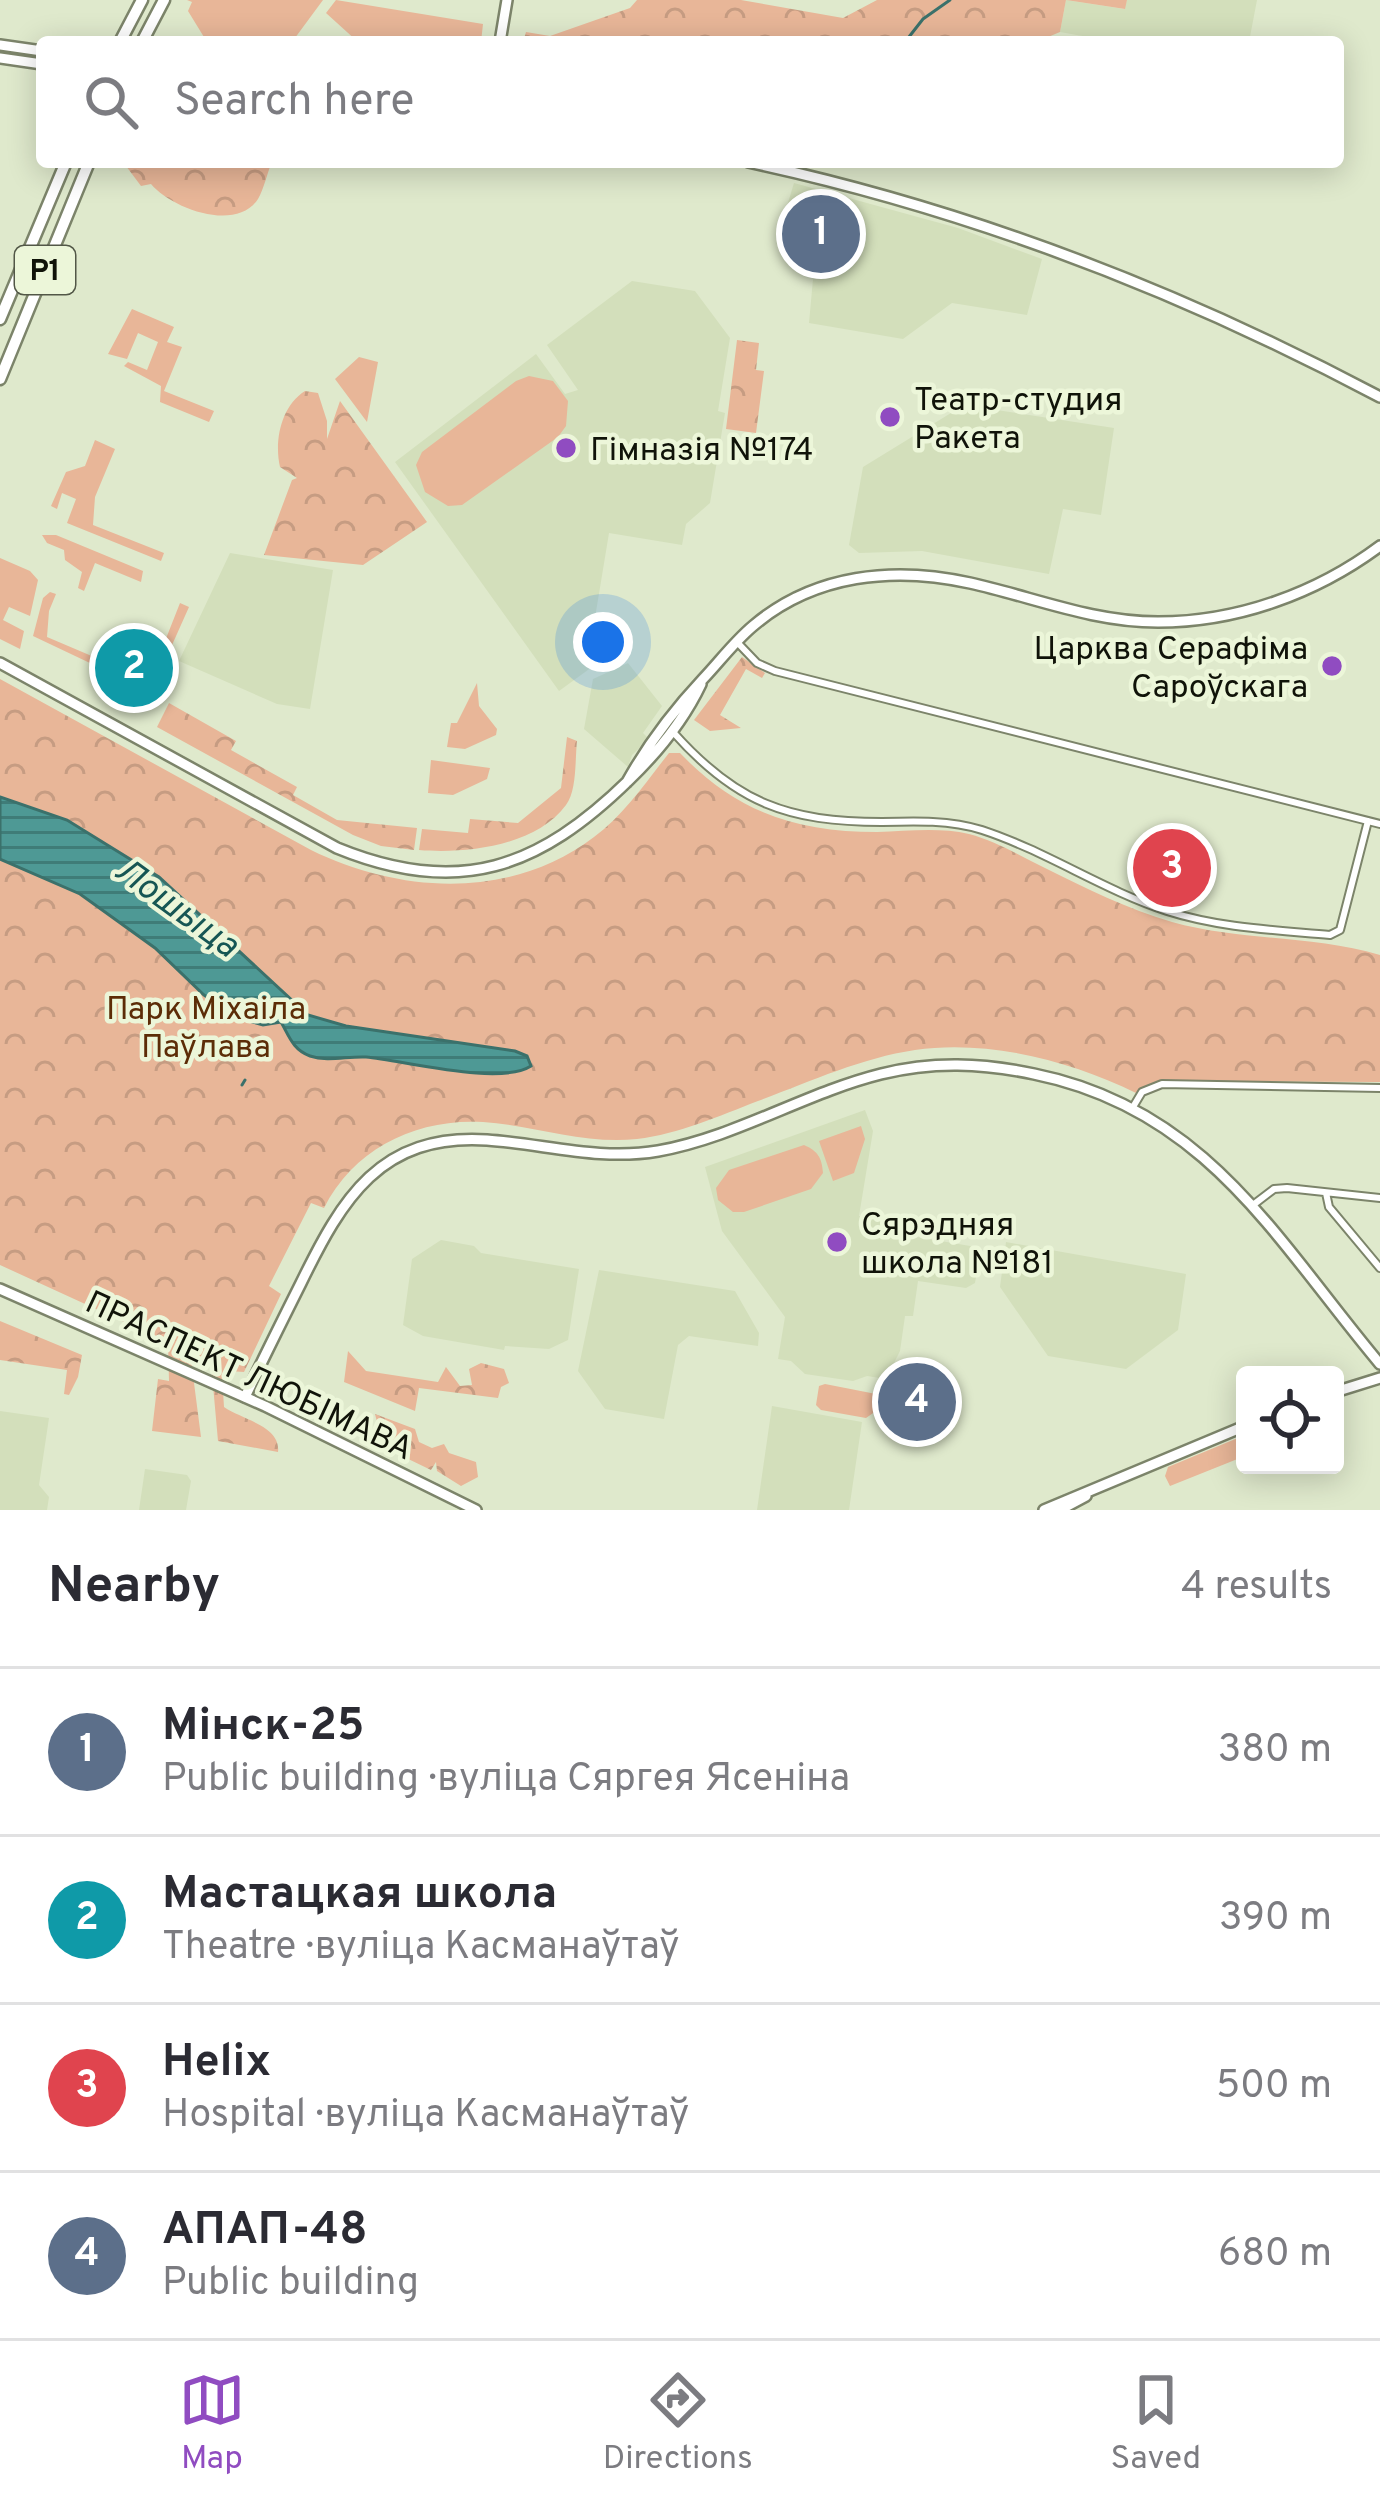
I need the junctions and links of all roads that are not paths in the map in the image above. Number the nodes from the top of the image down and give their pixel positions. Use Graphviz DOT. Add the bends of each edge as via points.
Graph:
graph roads {
  1 [pos="142,0"];
  2 [pos="164,0"];
  3 [pos="507,0"];
  4 [pos="153,19"];
  5 [pos="123,36"];
  6 [pos="145,36"];
  7 [pos="152,36"];
  8 [pos="501,36"];
  9 [pos="0,45"];
  10 [pos="0,58"];
  11 [pos="36,59"];
  12 [pos="36,61"];
  13 [pos="63,168"];
  14 [pos="87,168"];
  15 [pos="773,168"];
  16 [pos="0,319"];
  17 [pos="0,379"];
  18 [pos="1380,397"];
  19 [pos="1380,546"];
  20 [pos="736,641"];
  21 [pos="0,663"];
  22 [pos="668,727"];
  23 [pos="1368,821"];
  24 [pos="1380,824"];
  25 [pos="1380,1088"];
  26 [pos="1132,1107"];
  27 [pos="1327,1193"];
  28 [pos="1380,1198"];
  29 [pos="1253,1205"];
  30 [pos="1380,1268"];
  31 [pos="0,1289"];
  32 [pos="1380,1364"];
  33 [pos="1380,1378"];
  34 [pos="1344,1388"];
  35 [pos="245,1397"];
  36 [pos="1236,1430"];
  37 [pos="1112,1482"];
  38 [pos="476,1510"];
  39 [pos="1044,1510"];
  40 [pos="1060,1510"];
  1 -- 5 [label="main road"];
  2 -- 4 [label="main road"];
  3 -- 8 [label="street"];
  4 -- 6 [label="main road"];
  4 -- 7 [label="main road"];
  9 -- 11 [label="street"];
  10 -- 12 [label="street"];
  13 -- 16 [label="main road, Р1"];
  14 -- 17 [label="main road, Р1"];
  15 -- 18 [label="street" via="989,229 1202,310"];
  19 -- 20 [label="street" via="1278,601 1157,622 1089,615 945,578 876,574 795,599"];
  20 -- 22 [label="street"];
  20 -- 23 [label="street" via="775,671"];
  21 -- 22 [label="street" via="337,848 406,869 470,870 530,854 578,828"];
  22 -- 23 [label="street" via="738,793 781,811 980,830 1135,899 1213,923 1330,935 1342,926"];
  23 -- 24 [label="street"];
  25 -- 26 [label="street" via="1162,1084"];
  26 -- 29 [label="street"];
  26 -- 35 [label="street" via="1058,1079 934,1065 853,1082 658,1150 601,1155 463,1139 417,1147 345,1200"];
  27 -- 28 [label="street"];
  27 -- 29 [label="street" via="1274,1190"];
  27 -- 30 [label="street" via="1329,1207"];
  29 -- 32 [label="street"];
  31 -- 35 [label="street, ПРАСПЕКТ ЛЮБІМАВА"];
  33 -- 34 [label="street"];
  35 -- 38 [label="street, ПРАСПЕКТ ЛЮБІМАВА"];
  36 -- 37 [label="street"];
  37 -- 39 [label="street"];
  37 -- 40 [label="street"];
}
